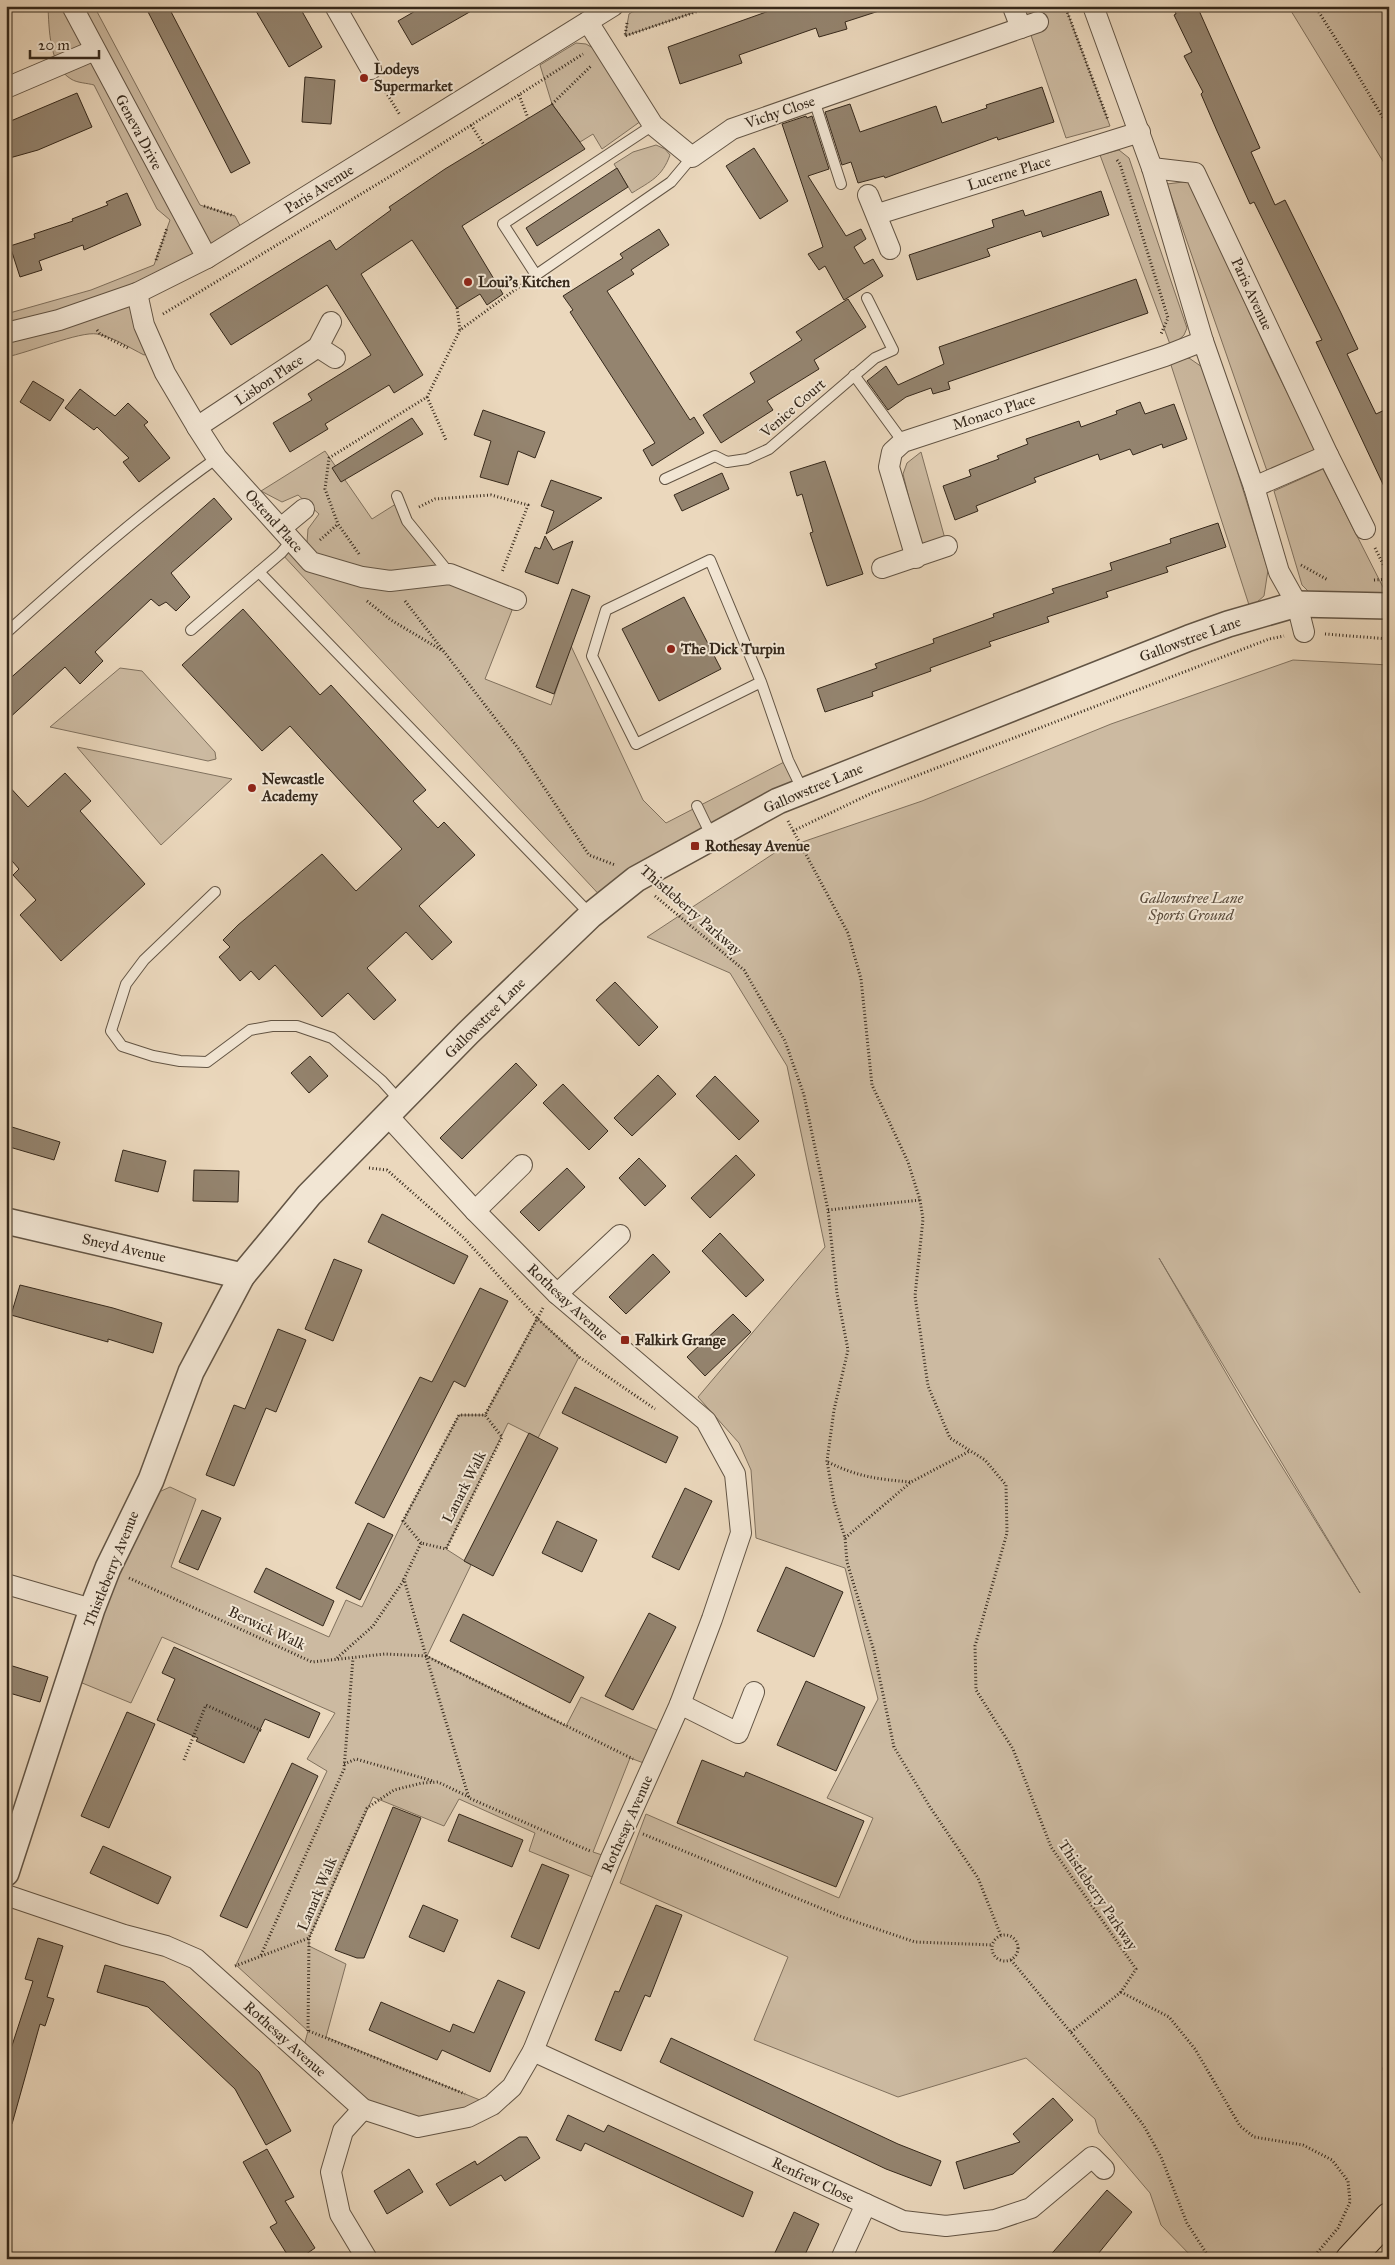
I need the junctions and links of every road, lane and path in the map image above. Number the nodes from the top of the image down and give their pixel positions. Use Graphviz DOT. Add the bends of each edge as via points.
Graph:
graph roads {
  1 [pos="72,6"];
  2 [pos="613,6"];
  3 [pos="641,6"];
  4 [pos="713,6"];
  5 [pos="1013,6"];
  6 [pos="1065,6"];
  7 [pos="1093,6"];
  8 [pos="1315,6"];
  9 [pos="340,8"];
  10 [pos="588,22"];
  11 [pos="603,47"];
  12 [pos="95,50"];
  13 [pos="372,69"];
  14 [pos="6,88"];
  15 [pos="519,95"];
  16 [pos="814,100"];
  17 [pos="552,104"];
  18 [pos="528,118"];
  19 [pos="471,125"];
  20 [pos="653,125"];
  21 [pos="1389,128"];
  22 [pos="410,132"];
  23 [pos="1140,132"];
  24 [pos="1107,142"];
  25 [pos="484,145"];
  26 [pos="692,157"];
  27 [pos="1152,168"];
  28 [pos="842,184"];
  29 [pos="868,195"];
  30 [pos="878,214"];
  31 [pos="890,249"];
  32 [pos="207,258"];
  33 [pos="536,275"];
  34 [pos="137,293"];
  35 [pos="866,298"];
  36 [pos="457,308"];
  37 [pos="88,310"];
  38 [pos="331,322"];
  39 [pos="144,324"];
  40 [pos="460,330"];
  41 [pos="6,333"];
  42 [pos="1159,338"];
  43 [pos="1203,341"];
  44 [pos="318,347"];
  45 [pos="156,351"];
  46 [pos="335,358"];
  47 [pos="854,375"];
  48 [pos="428,397"];
  49 [pos="197,427"];
  50 [pos="446,440"];
  51 [pos="903,442"];
  52 [pos="1328,455"];
  53 [pos="217,458"];
  54 [pos="665,479"];
  55 [pos="1254,488"];
  56 [pos="397,496"];
  57 [pos="304,509"];
  58 [pos="404,514"];
  59 [pos="1365,529"];
  60 [pos="287,534"];
  61 [pos="947,546"];
  62 [pos="916,558"];
  63 [pos="882,568"];
  64 [pos="259,572"];
  65 [pos="1279,572"];
  66 [pos="450,574"];
  67 [pos="1389,577"];
  68 [pos="383,580"];
  69 [pos="1369,580"];
  70 [pos="1330,581"];
  71 [pos="495,592"];
  72 [pos="362,597"];
  73 [pos="516,600"];
  74 [pos="1297,604"];
  75 [pos="1389,606"];
  76 [pos="191,630"];
  77 [pos="1304,632"];
  78 [pos="6,633"];
  79 [pos="1389,640"];
  80 [pos="446,652"];
  81 [pos="761,682"];
  82 [pos="803,791"];
  83 [pos="778,801"];
  84 [pos="698,806"];
  85 [pos="793,831"];
  86 [pos="712,837"];
  87 [pos="636,879"];
  88 [pos="215,892"];
  89 [pos="591,914"];
  90 [pos="394,1108"];
  91 [pos="338,1165"];
  92 [pos="522,1165"];
  93 [pos="920,1200"];
  94 [pos="828,1210"];
  95 [pos="475,1211"];
  96 [pos="6,1221"];
  97 [pos="620,1235"];
  98 [pos="242,1276"];
  99 [pos="555,1292"];
  100 [pos="537,1318"];
  101 [pos="661,1412"];
  102 [pos="485,1415"];
  103 [pos="970,1451"];
  104 [pos="827,1461"];
  105 [pos="911,1482"];
  106 [pos="845,1538"];
  107 [pos="421,1543"];
  108 [pos="108,1568"];
  109 [pos="404,1579"];
  110 [pos="6,1584"];
  111 [pos="92,1609"];
  112 [pos="426,1656"];
  113 [pos="352,1658"];
  114 [pos="336,1659"];
  115 [pos="754,1692"];
  116 [pos="680,1704"];
  117 [pos="262,1731"];
  118 [pos="184,1760"];
  119 [pos="344,1764"];
  120 [pos="652,1766"];
  121 [pos="438,1782"];
  122 [pos="469,1798"];
  123 [pos="626,1828"];
  124 [pos="611,1858"];
  125 [pos="6,1873"];
  126 [pos="6,1895"];
  127 [pos="1001,1936"];
  128 [pos="310,1938"];
  129 [pos="993,1945"];
  130 [pos="261,1954"];
  131 [pos="1010,1960"];
  132 [pos="216,1979"];
  133 [pos="1121,1992"];
  134 [pos="308,2031"];
  135 [pos="1071,2032"];
  136 [pos="533,2051"];
  137 [pos="302,2053"];
  138 [pos="492,2105"];
  139 [pos="363,2109"];
  140 [pos="1098,2163"];
  141 [pos="866,2204"];
  142 [pos="1389,2217"];
  143 [pos="367,2259"];
  144 [pos="841,2259"];
  145 [pos="1210,2259"];
  146 [pos="1312,2259"];
  147 [pos="1350,2259"];
  1 -- 12 [label="street, Geneva Drive"];
  2 -- 10 [label="street, Paris Avenue"];
  3 -- 4 [label="path" via="628,14 624,36"];
  5 -- 16 [label="street, Vichy Close" via="1029,25"];
  6 -- 24 [label="path"];
  7 -- 23 [label="street"];
  8 -- 21 [label="path"];
  9 -- 13 [label="street"];
  10 -- 11 [label="street"];
  10 -- 22 [label="street, Paris Avenue"];
  11 -- 15 [label="path"];
  11 -- 17 [label="path"];
  11 -- 20 [label="street"];
  12 -- 14 [label="street"];
  12 -- 32 [label="street, Geneva Drive"];
  13 -- 22 [label="path"];
  15 -- 18 [label="path"];
  15 -- 19 [label="path"];
  16 -- 26 [label="street, Vichy Close" via="732,129"];
  16 -- 28 [label="lane"];
  19 -- 25 [label="path"];
  19 -- 39 [label="path" via="208,288"];
  20 -- 26 [label="street"];
  20 -- 33 [label="lane" via="503,224"];
  22 -- 32 [label="street, Paris Avenue"];
  23 -- 24 [label="street, Lucerne Place"];
  23 -- 27 [label="street"];
  24 -- 30 [label="street, Lucerne Place"];
  24 -- 42 [label="path" via="1120,164 1168,318"];
  26 -- 33 [label="lane" via="671,182"];
  27 -- 43 [label="street"];
  27 -- 52 [label="street, Paris Avenue" via="1195,174"];
  29 -- 30 [label="street"];
  30 -- 31 [label="street"];
  32 -- 34 [label="street, Paris Avenue"];
  33 -- 40 [label="path"];
  34 -- 37 [label="street, Paris Avenue"];
  34 -- 39 [label="street, Ostend Place"];
  35 -- 47 [label="lane, Venice Court" via="893,350 875,358"];
  36 -- 40 [label="path"];
  37 -- 41 [label="street, Paris Avenue"];
  37 -- 45 [label="path" via="100,334 144,355"];
  38 -- 44 [label="street, Lisbon Place"];
  39 -- 45 [label="street, Ostend Place"];
  40 -- 48 [label="path"];
  43 -- 51 [label="street, Monaco Place"];
  43 -- 55 [label="street"];
  44 -- 46 [label="street"];
  44 -- 49 [label="street, Lisbon Place"];
  45 -- 49 [label="street, Ostend Place"];
  47 -- 51 [label="lane"];
  47 -- 54 [label="lane, Venice Court" via="769,449 747,459 727,462 715,456"];
  48 -- 50 [label="path"];
  48 -- 68 [label="path, Thistleberry Parkway" via="329,458 325,489 338,524"];
  49 -- 53 [label="street, Ostend Place"];
  51 -- 62 [label="street" via="892,452 889,467"];
  52 -- 55 [label="street"];
  52 -- 59 [label="street, Paris Avenue"];
  53 -- 60 [label="street, Ostend Place"];
  53 -- 78 [label="lane" via="87,560"];
  55 -- 65 [label="street"];
  56 -- 58 [label="lane"];
  57 -- 60 [label="street"];
  58 -- 66 [label="lane"];
  58 -- 71 [label="path" via="435,500 491,495 528,504"];
  59 -- 67 [label="path"];
  60 -- 64 [label="lane" via="281,553"];
  60 -- 68 [label="street, Ostend Place" via="310,562"];
  61 -- 62 [label="street"];
  62 -- 63 [label="street"];
  64 -- 76 [label="lane"];
  64 -- 89 [label="lane"];
  65 -- 70 [label="path" via="1302,565"];
  65 -- 74 [label="street"];
  66 -- 68 [label="street, Ostend Place"];
  66 -- 71 [label="street, Ostend Place"];
  67 -- 69 [label="path"];
  68 -- 80 [label="path, Thistleberry Parkway"];
  71 -- 73 [label="street, Ostend Place"];
  72 -- 80 [label="path" via="391,620"];
  74 -- 75 [label="street, Gallowstree Lane"];
  74 -- 77 [label="street"];
  74 -- 82 [label="street, Gallowstree Lane" via="1188,638"];
  77 -- 79 [label="path"];
  77 -- 85 [label="path" via="1269,639 1145,686 872,793"];
  80 -- 87 [label="path, Thistleberry Parkway" via="518,748 589,855 627,870"];
  81 -- 81 [label="lane" via="710,560 606,610 592,656 636,744"];
  81 -- 82 [label="lane" via="788,760"];
  82 -- 83 [label="street, Gallowstree Lane"];
  83 -- 85 [label="path, Thistleberry Parkway"];
  83 -- 86 [label="street, Gallowstree Lane"];
  84 -- 86 [label="lane"];
  85 -- 93 [label="path, Thistleberry Parkway" via="848,933 861,979 872,1084 908,1162"];
  86 -- 87 [label="street, Gallowstree Lane"];
  87 -- 89 [label="street, Gallowstree Lane"];
  87 -- 94 [label="path, Thistleberry Parkway" via="744,970 772,1017 785,1041 804,1095"];
  88 -- 90 [label="lane" via="144,960 126,984 111,1031 122,1046 153,1056 207,1062 250,1030 297,1026 332,1038 382,1081"];
  89 -- 90 [label="street, Gallowstree Lane"];
  90 -- 91 [label="street, Gallowstree Lane"];
  90 -- 95 [label="street, Rothesay Avenue"];
  91 -- 98 [label="street, Gallowstree Lane"];
  91 -- 100 [label="path" via="387,1170 464,1238"];
  92 -- 95 [label="street"];
  93 -- 94 [label="path"];
  93 -- 103 [label="path, Thistleberry Parkway" via="923,1219 915,1296 928,1386 950,1438"];
  94 -- 104 [label="path, Thistleberry Parkway" via="837,1293 848,1350 834,1410"];
  95 -- 99 [label="street, Rothesay Avenue"];
  96 -- 98 [label="street, Sneyd Avenue"];
  97 -- 99 [label="street"];
  98 -- 108 [label="street, Thistleberry Avenue" via="191,1372 151,1480"];
  99 -- 100 [label="path"];
  99 -- 116 [label="street, Rothesay Avenue" via="706,1421 735,1474 741,1533"];
  100 -- 101 [label="path" via="578,1357"];
  100 -- 102 [label="path"];
  102 -- 107 [label="path" via="458,1414 402,1522"];
  102 -- 107 [label="path, Lanark Walk" via="502,1437 446,1549"];
  103 -- 105 [label="path"];
  103 -- 133 [label="path, Thistleberry Parkway" via="985,1460 1006,1485 1007,1533 975,1646 976,1690 1013,1749 1051,1847 1136,1969"];
  104 -- 105 [label="path" via="851,1474"];
  104 -- 106 [label="path, Thistleberry Parkway" via="834,1502"];
  105 -- 106 [label="path"];
  106 -- 127 [label="path, Thistleberry Parkway" via="847,1562 874,1651 894,1747 978,1878"];
  107 -- 109 [label="path"];
  108 -- 111 [label="street, Thistleberry Avenue"];
  108 -- 114 [label="path, Berwick Walk" via="312,1662"];
  109 -- 112 [label="path"];
  109 -- 114 [label="path" via="373,1626"];
  110 -- 111 [label="street"];
  111 -- 125 [label="street, Thistleberry Avenue"];
  112 -- 113 [label="path, Berwick Walk" via="385,1654"];
  112 -- 120 [label="path, Berwick Walk"];
  112 -- 122 [label="path"];
  113 -- 114 [label="path, Berwick Walk"];
  113 -- 119 [label="path"];
  115 -- 116 [label="street" via="738,1733"];
  116 -- 120 [label="street, Rothesay Avenue"];
  117 -- 118 [label="path" via="206,1705"];
  119 -- 121 [label="path" via="356,1759"];
  119 -- 130 [label="path"];
  120 -- 123 [label="street, Rothesay Avenue"];
  121 -- 122 [label="path"];
  121 -- 128 [label="path, Lanark Walk" via="394,1790 367,1808"];
  122 -- 124 [label="path"];
  123 -- 124 [label="street, Rothesay Avenue"];
  123 -- 129 [label="path" via="842,1917 915,1942"];
  124 -- 136 [label="street, Rothesay Avenue"];
  126 -- 132 [label="street, Rothesay Avenue" via="166,1946 196,1959"];
  127 -- 129 [label="path"];
  127 -- 131 [label="path" via="1012,1937 1018,1944 1016,1955"];
  128 -- 130 [label="path"];
  128 -- 134 [label="path, Lanark Walk"];
  129 -- 131 [label="path" via="997,1959"];
  130 -- 132 [label="path" via="236,1965"];
  131 -- 135 [label="path"];
  132 -- 137 [label="street, Rothesay Avenue"];
  133 -- 135 [label="path, Thistleberry Parkway"];
  133 -- 146 [label="path" via="1169,2017 1195,2049 1240,2126 1254,2137 1303,2145 1332,2160 1348,2181 1350,2202 1338,2228"];
  134 -- 137 [label="path, Lanark Walk"];
  134 -- 138 [label="path"];
  135 -- 145 [label="path" via="1144,2126 1161,2157 1187,2223"];
  136 -- 138 [label="street, Rothesay Avenue" via="512,2087"];
  136 -- 141 [label="street, Renfrew Close"];
  137 -- 139 [label="street, Rothesay Avenue"];
  138 -- 139 [label="street, Rothesay Avenue" via="468,2117 418,2127"];
  139 -- 143 [label="street" via="343,2131 331,2172 340,2214"];
  140 -- 141 [label="street, Renfrew Close" via="1031,2208 995,2220 946,2226 903,2222"];
  141 -- 144 [label="street"];
  142 -- 147 [label="main road"];
}
